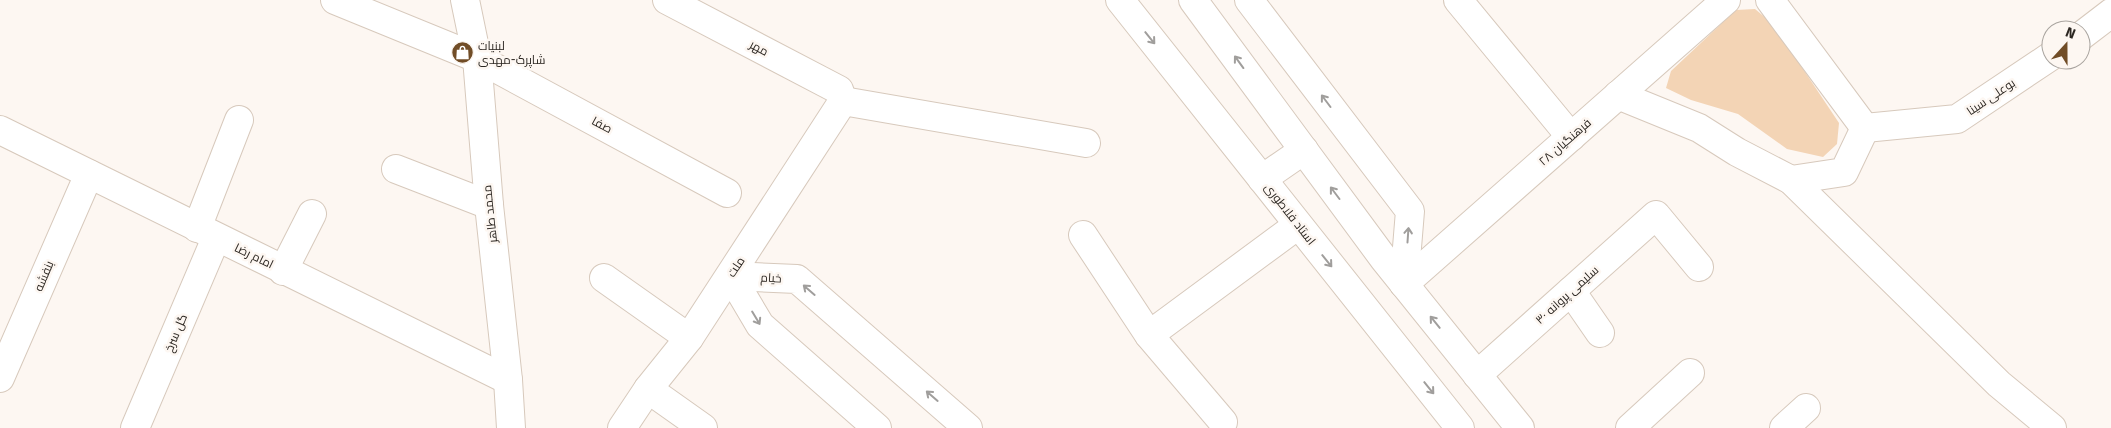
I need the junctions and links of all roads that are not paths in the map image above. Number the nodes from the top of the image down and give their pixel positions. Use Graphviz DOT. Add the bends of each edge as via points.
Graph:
graph roads {
  1 [pos="335,0"];
  2 [pos="465,0"];
  3 [pos="668,0"];
  4 [pos="1120,0"];
  5 [pos="1193,0"];
  6 [pos="1249,0"];
  7 [pos="1458,0"];
  8 [pos="1726,0"];
  9 [pos="1770,0"];
  10 [pos="2111,13"];
  11 [pos="2091,28"];
  12 [pos="477,58"];
  13 [pos="2041,63"];
  14 [pos="1618,95"];
  15 [pos="843,101"];
  16 [pos="239,120"];
  17 [pos="1865,128"];
  18 [pos="0,130"];
  19 [pos="1570,137"];
  20 [pos="1086,143"];
  21 [pos="1304,150"];
  22 [pos="396,169"];
  23 [pos="89,174"];
  24 [pos="1262,179"];
  25 [pos="1791,180"];
  26 [pos="727,192"];
  27 [pos="489,205"];
  28 [pos="312,214"];
  29 [pos="1298,225"];
  30 [pos="207,233"];
  31 [pos="1083,235"];
  32 [pos="1699,267"];
  33 [pos="283,271"];
  34 [pos="731,276"];
  35 [pos="604,278"];
  36 [pos="1404,284"];
  37 [pos="1571,292"];
  38 [pos="1600,333"];
  39 [pos="1149,335"];
  40 [pos="689,338"];
  41 [pos="1690,373"];
  42 [pos="1477,375"];
  43 [pos="0,378"];
  44 [pos="508,380"];
  45 [pos="648,389"];
  46 [pos="1806,408"];
  47 [pos="1223,422"];
  48 [pos="136,428"];
  49 [pos="511,428"];
  50 [pos="622,428"];
  51 [pos="703,428"];
  52 [pos="877,428"];
  53 [pos="968,428"];
  54 [pos="1460,428"];
  55 [pos="1520,428"];
  56 [pos="1630,428"];
  57 [pos="1784,428"];
  58 [pos="2052,428"];
  1 -- 12 [label="street, صفا"];
  2 -- 12 [label="street, محمد طاهر"];
  3 -- 15 [label="street, مهر" via="839,90"];
  4 -- 24 [label="street, استاد فلاطوری, one-way"];
  21 -- 5 [label="street, one-way"];
  36 -- 6 [label="street, one-way" via="1410,211"];
  7 -- 19 [label="street"];
  8 -- 14 [label="street, فرهنگیان ۲۸"];
  9 -- 17 [label="street"];
  10 -- 11 [label="street"];
  12 -- 26 [label="street, صفا"];
  12 -- 27 [label="street, محمد طاهر"];
  13 -- 17 [label="street, بوعلی سینا" via="1957,119"];
  14 -- 19 [label="street, فرهنگیان ۲۸"];
  14 -- 25 [label="street" via="1699,128"];
  15 -- 20 [label="street"];
  15 -- 34 [label="street, ملت"];
  16 -- 30 [label="street, گل سرخ"];
  17 -- 25 [label="street" via="1844,172"];
  18 -- 23 [label="street, امام رضا"];
  19 -- 36 [label="street, فرهنگیان ۲۸"];
  21 -- 24 [label="street"];
  36 -- 21 [label="street, one-way"];
  22 -- 27 [label="street"];
  23 -- 30 [label="street, امام رضا"];
  23 -- 43 [label="street, بنفشه"];
  24 -- 29 [label="street, استاد فلاطوری"];
  25 -- 58 [label="street" via="1999,384"];
  27 -- 44 [label="street, محمد طاهر"];
  28 -- 33 [label="street"];
  29 -- 39 [label="street"];
  29 -- 54 [label="street, استاد فلاطوری, one-way"];
  30 -- 33 [label="street, امام رضا"];
  30 -- 48 [label="street, گل سرخ"];
  31 -- 39 [label="street"];
  32 -- 37 [label="street, سلیمی پروانه ۳۰" via="1656,215"];
  33 -- 44 [label="street, امام رضا"];
  34 -- 40 [label="street, ملت"];
  34 -- 52 [label="street, one-way" via="760,325"];
  53 -- 34 [label="street, خیام, one-way" via="797,279"];
  35 -- 40 [label="street"];
  42 -- 36 [label="street, one-way"];
  37 -- 38 [label="street"];
  37 -- 42 [label="street, سلیمی پروانه ۳۰"];
  39 -- 47 [label="street"];
  40 -- 45 [label="street, ملت"];
  41 -- 56 [label="street"];
  42 -- 55 [label="street"];
  44 -- 49 [label="street, محمد طاهر"];
  45 -- 50 [label="street, ملت"];
  45 -- 51 [label="street"];
  46 -- 57 [label="street"];
}
